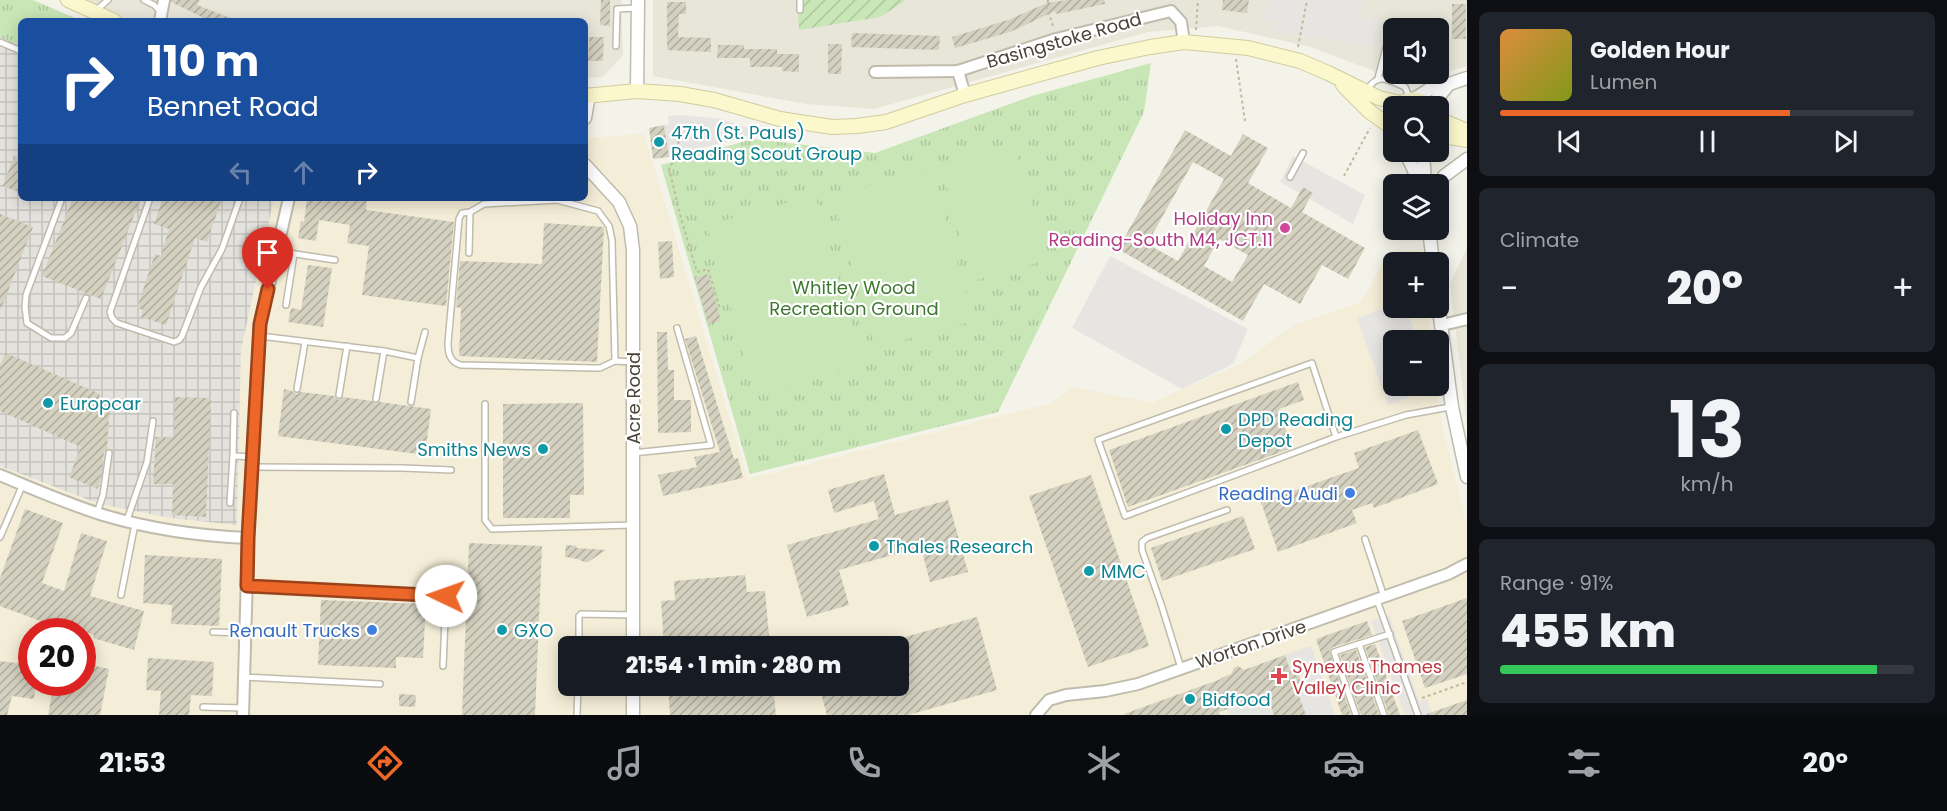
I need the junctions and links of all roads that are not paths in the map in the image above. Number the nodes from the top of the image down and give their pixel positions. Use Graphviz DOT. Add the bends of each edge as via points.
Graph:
graph roads {
  1 [pos="68,0"];
  2 [pos="108,0"];
  3 [pos="144,0"];
  4 [pos="165,0"];
  5 [pos="800,0"];
  6 [pos="638,4"];
  7 [pos="800,10"];
  8 [pos="94,12"];
  9 [pos="160,17"];
  10 [pos="107,18"];
  11 [pos="0,42"];
  12 [pos="1190,43"];
  13 [pos="616,46"];
  14 [pos="18,50"];
  15 [pos="1383,59"];
  16 [pos="875,72"];
  17 [pos="958,72"];
  18 [pos="1328,73"];
  19 [pos="1378,78"];
  20 [pos="1467,78"];
  21 [pos="1449,84"];
  22 [pos="638,91"];
  23 [pos="1366,92"];
  24 [pos="588,95"];
  25 [pos="965,95"];
  26 [pos="1405,96"];
  27 [pos="1416,96"];
  28 [pos="1439,96"];
  29 [pos="1383,99"];
  30 [pos="1383,120"];
  31 [pos="1449,124"];
  32 [pos="1467,131"];
  33 [pos="1449,137"];
  34 [pos="1467,140"];
  35 [pos="1303,153"];
  36 [pos="1467,159"];
  37 [pos="588,168"];
  38 [pos="1447,174"];
  39 [pos="1290,177"];
  40 [pos="61,201"];
  41 [pos="149,201"];
  42 [pos="239,201"];
  43 [pos="288,201"];
  44 [pos="539,201"];
  45 [pos="561,201"];
  46 [pos="470,212"];
  47 [pos="276,251"];
  48 [pos="469,253"];
  49 [pos="294,254"];
  50 [pos="335,260"];
  51 [pos="86,298"];
  52 [pos="286,305"];
  53 [pos="1441,318"];
  54 [pos="1467,319"];
  55 [pos="1442,326"];
  56 [pos="677,328"];
  57 [pos="425,332"];
  58 [pos="260,336"];
  59 [pos="305,342"];
  60 [pos="346,346"];
  61 [pos="384,351"];
  62 [pos="418,358"];
  63 [pos="615,361"];
  64 [pos="633,362"];
  65 [pos="297,389"];
  66 [pos="339,394"];
  67 [pos="376,399"];
  68 [pos="411,402"];
  69 [pos="486,404"];
  70 [pos="1452,407"];
  71 [pos="234,412"];
  72 [pos="153,421"];
  73 [pos="1336,436"];
  74 [pos="109,453"];
  75 [pos="633,453"];
  76 [pos="233,456"];
  77 [pos="252,462"];
  78 [pos="451,470"];
  79 [pos="0,476"];
  80 [pos="1467,477"];
  81 [pos="23,484"];
  82 [pos="230,503"];
  83 [pos="1227,510"];
  84 [pos="97,513"];
  85 [pos="131,521"];
  86 [pos="633,525"];
  87 [pos="0,537"];
  88 [pos="248,538"];
  89 [pos="1365,539"];
  90 [pos="1467,564"];
  91 [pos="247,586"];
  92 [pos="121,595"];
  93 [pos="1381,598"];
  94 [pos="633,615"];
  95 [pos="213,632"];
  96 [pos="245,633"];
  97 [pos="1390,634"];
  98 [pos="579,636"];
  99 [pos="633,636"];
  100 [pos="1359,644"];
  101 [pos="443,666"];
  102 [pos="1181,668"];
  103 [pos="243,677"];
  104 [pos="380,684"];
  105 [pos="578,696"];
  106 [pos="633,696"];
  107 [pos="203,707"];
  108 [pos="243,712"];
  109 [pos="577,715"];
  110 [pos="633,715"];
  111 [pos="1036,715"];
  112 [pos="1356,715"];
  113 [pos="1384,715"];
  114 [pos="1418,715"];
  1 -- 8 [label="main road"];
  2 -- 8 [label="lane"];
  3 -- 9 [label="lane" via="154,5"];
  4 -- 9 [label="street"];
  5 -- 7 [label="lane"];
  6 -- 13 [label="lane" via="618,9"];
  6 -- 22 [label="street"];
  8 -- 10 [label="main road"];
  11 -- 14 [label="lane"];
  12 -- 17 [label="street, Basingstoke Road" via="1171,11 1056,39"];
  12 -- 18 [label="main road, Basingstoke Road" via="1270,53"];
  12 -- 25 [label="main road, Basingstoke Road" via="1098,58"];
  15 -- 19 [label="lane"];
  16 -- 17 [label="street, Basingstoke Road"];
  17 -- 25 [label="street"];
  18 -- 23 [label="main road, Basingstoke Road"];
  18 -- 30 [label="main road, Basingstoke Road"];
  19 -- 23 [label="lane"];
  19 -- 26 [label="lane" via="1405,87"];
  20 -- 21 [label="street"];
  21 -- 27 [label="street"];
  21 -- 28 [label="street"];
  22 -- 24 [label="main road, Basingstoke Road"];
  22 -- 25 [label="main road, Basingstoke Road" via="714,100 780,119 832,127 885,122"];
  23 -- 29 [label="main road, Basingstoke Road"];
  31 -- 32 [label="main road"];
  33 -- 34 [label="main road"];
  35 -- 39 [label="lane"];
  36 -- 38 [label="street"];
  37 -- 64 [label="street, Acre Road" via="619,202 630,226"];
  40 -- 51 [label="lane" via="26,295 27,323 43,335 66,338"];
  41 -- 42 [label="lane" via="110,312 117,323 174,342 182,336 201,287 222,249"];
  43 -- 47 [label="street"];
  44 -- 46 [label="lane" via="484,204"];
  45 -- 63 [label="lane" via="598,211 609,226 614,250"];
  46 -- 48 [label="lane"];
  46 -- 63 [label="lane" via="462,213 459,219 448,352 451,359 461,364 592,368"];
  47 -- 49 [label="lane"];
  47 -- 58 [label="street"];
  49 -- 50 [label="lane"];
  49 -- 52 [label="lane"];
  53 -- 55 [label="street"];
  54 -- 55 [label="street"];
  55 -- 70 [label="street"];
  56 -- 75 [label="lane" via="711,445"];
  57 -- 62 [label="lane"];
  58 -- 59 [label="lane"];
  58 -- 77 [label="street"];
  59 -- 60 [label="lane"];
  59 -- 65 [label="lane"];
  60 -- 61 [label="lane"];
  60 -- 66 [label="lane"];
  61 -- 62 [label="lane"];
  61 -- 67 [label="lane"];
  62 -- 68 [label="lane"];
  63 -- 64 [label="lane"];
  64 -- 75 [label="street, Acre Road"];
  69 -- 86 [label="lane" via="484,520 492,529"];
  70 -- 73 [label="lane" via="1406,415"];
  70 -- 80 [label="street"];
  71 -- 76 [label="lane"];
  72 -- 85 [label="lane"];
  73 -- 73 [label="lane" via="1125,516 1098,440 1312,363"];
  74 -- 84 [label="lane"];
  75 -- 86 [label="street, Acre Road"];
  76 -- 77 [label="lane"];
  76 -- 82 [label="lane"];
  77 -- 78 [label="lane"];
  77 -- 88 [label="street"];
  79 -- 81 [label="street"];
  81 -- 84 [label="street"];
  81 -- 87 [label="lane"];
  83 -- 102 [label="lane" via="1142,542"];
  84 -- 85 [label="street"];
  85 -- 88 [label="street" via="213,536"];
  85 -- 92 [label="lane"];
  86 -- 94 [label="street, Acre Road"];
  88 -- 91 [label="street"];
  89 -- 93 [label="lane"];
  90 -- 93 [label="street, Worton Drive"];
  91 -- 96 [label="street"];
  91 -- 101 [label="lane" via="446,596"];
  93 -- 97 [label="lane"];
  93 -- 102 [label="street, Worton Drive"];
  94 -- 98 [label="lane" via="581,614"];
  94 -- 99 [label="street, Acre Road"];
  95 -- 96 [label="lane"];
  96 -- 103 [label="street"];
  97 -- 100 [label="lane"];
  97 -- 114 [label="lane"];
  100 -- 112 [label="lane" via="1334,652"];
  100 -- 113 [label="lane"];
  102 -- 111 [label="street, Worton Drive" via="1138,684 1049,700"];
  103 -- 104 [label="lane"];
  103 -- 108 [label="street"];
  105 -- 109 [label="lane"];
  106 -- 110 [label="street"];
  107 -- 108 [label="lane"];
}
